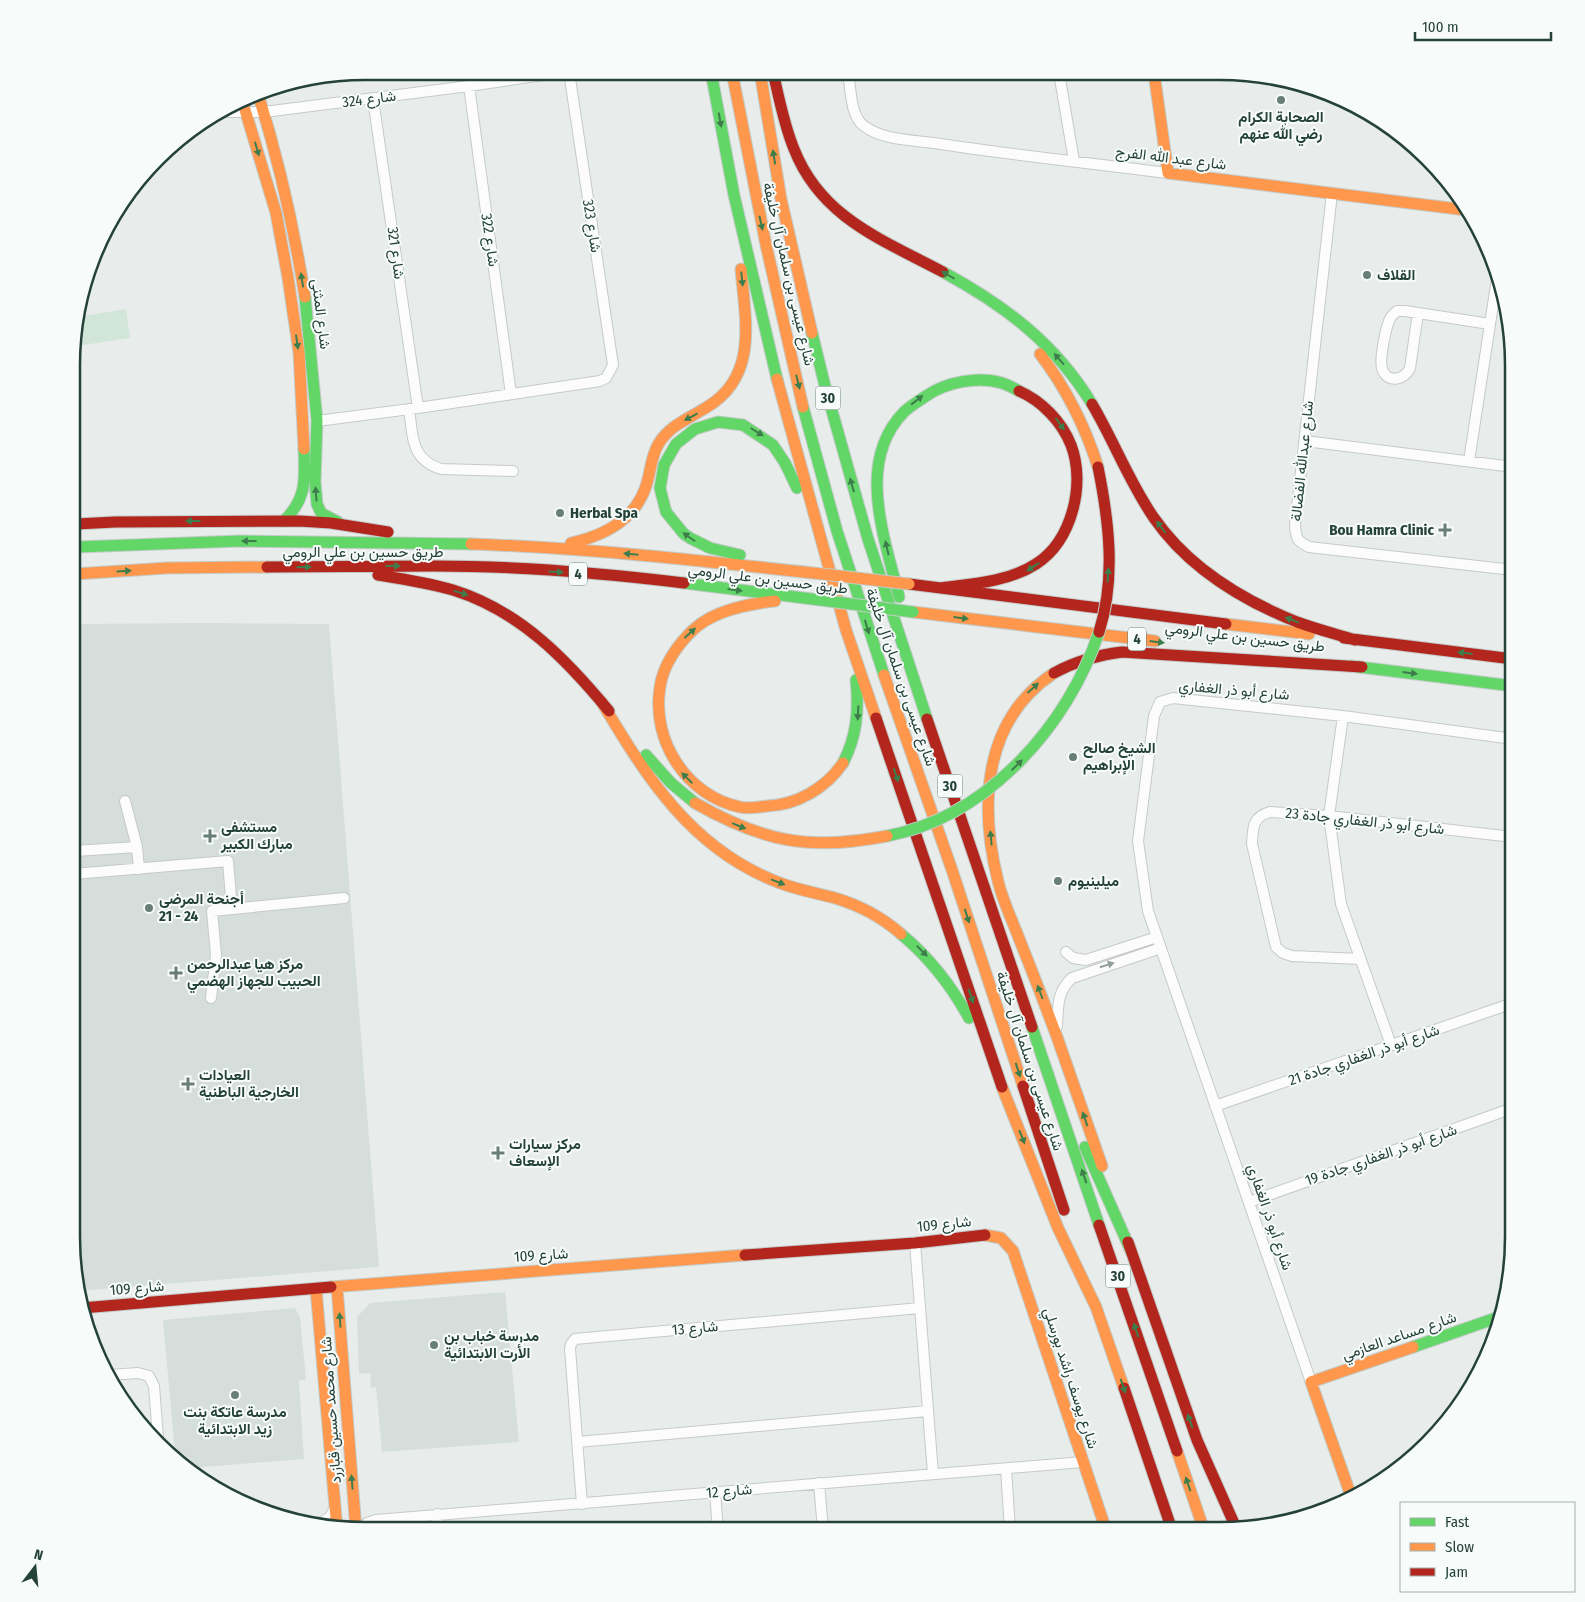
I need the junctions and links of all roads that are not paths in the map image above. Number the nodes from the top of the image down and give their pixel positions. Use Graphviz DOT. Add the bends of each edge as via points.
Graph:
graph roads {
  1 [pos="509,80"];
  2 [pos="570,80"];
  3 [pos="713,80"];
  4 [pos="734,80"];
  5 [pos="761,80"];
  6 [pos="775,80"];
  7 [pos="849,80"];
  8 [pos="1060,80"];
  9 [pos="1155,80"];
  10 [pos="468,86"];
  11 [pos="373,98"];
  12 [pos="260,100"];
  13 [pos="245,107"];
  14 [pos="264,112"];
  15 [pos="1074,161"];
  16 [pos="1168,173"];
  17 [pos="1332,193"];
  18 [pos="734,195"];
  19 [pos="1458,209"];
  20 [pos="1495,291"];
  21 [pos="989,301"];
  22 [pos="1418,313"];
  23 [pos="1490,324"];
  24 [pos="511,394"];
  25 [pos="414,408"];
  26 [pos="317,421"];
  27 [pos="1304,441"];
  28 [pos="1469,462"];
  29 [pos="1505,466"];
  30 [pos="513,471"];
  31 [pos="284,521"];
  32 [pos="80,524"];
  33 [pos="347,525"];
  34 [pos="820,540"];
  35 [pos="456,543"];
  36 [pos="553,546"];
  37 [pos="80,547"];
  38 [pos="327,567"];
  39 [pos="1505,569"];
  40 [pos="802,572"];
  41 [pos="80,574"];
  42 [pos="940,588"];
  43 [pos="802,598"];
  44 [pos="846,630"];
  45 [pos="1355,640"];
  46 [pos="1505,658"];
  47 [pos="1362,667"];
  48 [pos="1505,685"];
  49 [pos="601,701"];
  50 [pos="927,715"];
  51 [pos="1343,716"];
  52 [pos="1505,737"];
  53 [pos="125,801"];
  54 [pos="1329,816"];
  55 [pos="1505,836"];
  56 [pos="137,846"];
  57 [pos="80,851"];
  58 [pos="139,869"];
  59 [pos="80,874"];
  60 [pos="344,898"];
  61 [pos="232,909"];
  62 [pos="1156,937"];
  63 [pos="1160,948"];
  64 [pos="1360,959"];
  65 [pos="1090,971"];
  66 [pos="211,998"];
  67 [pos="1505,1006"];
  68 [pos="1031,1022"];
  69 [pos="1057,1038"];
  70 [pos="1391,1045"];
  71 [pos="998,1076"];
  72 [pos="1215,1106"];
  73 [pos="1505,1111"];
  74 [pos="1248,1202"];
  75 [pos="1002,1238"];
  76 [pos="915,1243"];
  77 [pos="1132,1251"];
  78 [pos="338,1287"];
  79 [pos="316,1289"];
  80 [pos="89,1307"];
  81 [pos="1096,1307"];
  82 [pos="920,1308"];
  83 [pos="1493,1319"];
  84 [pos="321,1347"];
  85 [pos="115,1374"];
  86 [pos="1311,1382"];
  87 [pos="928,1411"];
  88 [pos="348,1432"];
  89 [pos="158,1433"];
  90 [pos="578,1442"];
  91 [pos="1083,1462"];
  92 [pos="1006,1469"];
  93 [pos="933,1474"];
  94 [pos="819,1483"];
  95 [pos="1349,1491"];
  96 [pos="715,1492"];
  97 [pos="582,1504"];
  98 [pos="354,1506"];
  99 [pos="335,1507"];
  100 [pos="438,1514"];
  101 [pos="325,1520"];
  102 [pos="336,1520"];
  103 [pos="376,1520"];
  104 [pos="1233,1521"];
  105 [pos="356,1522"];
  106 [pos="370,1522"];
  107 [pos="438,1522"];
  108 [pos="717,1522"];
  109 [pos="822,1522"];
  110 [pos="1009,1522"];
  111 [pos="1103,1522"];
  112 [pos="1169,1522"];
  113 [pos="1201,1522"];
  1 -- 10 [label="street, شارع 324"];
  2 -- 24 [label="street, شارع 323" via="613,365 606,378 600,381"];
  3 -- 18 [label="main road, one-way"];
  4 -- 81 [label="main road, شارع عيسى بن سلمان آل خليفة / 30, one-way" via="761,222 837,530 874,650 952,870"];
  50 -- 5 [label="main road, شارع عيسى بن سلمان آل خليفة / 30, one-way" via="868,539 825,386 781,199"];
  21 -- 6 [label="main road, one-way" via="943,272 861,230 830,206 798,158"];
  7 -- 15 [label="street, شارع عبد الله الفرج" via="855,112 862,125 873,132 951,146"];
  8 -- 15 [label="street"];
  9 -- 16 [label="main road"];
  10 -- 11 [label="street, شارع 324"];
  10 -- 24 [label="street, شارع 322"];
  11 -- 14 [label="street, شارع 324"];
  11 -- 25 [label="street, شارع 321"];
  12 -- 14 [label="main road, شارع المثنى"];
  13 -- 14 [label="street, شارع 324"];
  13 -- 31 [label="main road, شارع المثنى, one-way" via="276,213 298,353 304,492 300,504"];
  26 -- 14 [label="main road, شارع المثنى, one-way" via="302,277"];
  15 -- 16 [label="street, شارع عبد الله الفرج"];
  16 -- 17 [label="main road, شارع عبد الله الفرج"];
  17 -- 19 [label="main road, شارع عبد الله الفرج"];
  17 -- 27 [label="street, شارع عبدالله الفضالة"];
  18 -- 34 [label="main road" via="778,385"];
  18 -- 36 [label="main road, one-way" via="747,336 745,356 738,375 713,405 676,426 659,442 646,489 628,518 604,534"];
  20 -- 23 [label="street"];
  45 -- 21 [label="main road, one-way" via="1291,620 1229,590 1183,553 1142,499 1102,420 1075,378 1044,342"];
  49 -- 21 [label="main road, one-way, bridge" via="658,770 696,803 735,825 814,844 884,838 938,820 962,808 1006,776 1043,738 1078,684 1096,640 1109,557 1106,506 1098,467 1081,421 1054,372 1033,345"];
  22 -- 22 [label="street" via="1397,312 1391,317 1381,366 1389,377 1402,377 1410,368"];
  22 -- 23 [label="street"];
  23 -- 28 [label="street"];
  24 -- 25 [label="street"];
  25 -- 26 [label="street"];
  25 -- 30 [label="street, شارع 321" via="414,443 419,455 430,466"];
  33 -- 26 [label="main road, شارع المثنى, one-way" via="326,518 318,509 315,494"];
  27 -- 28 [label="street"];
  27 -- 39 [label="street, شارع عبدالله الفضالة" via="1295,525 1300,542 1309,547"];
  28 -- 29 [label="street"];
  31 -- 32 [label="main road, one-way"];
  31 -- 33 [label="main road"];
  33 -- 35 [label="main road"];
  40 -- 34 [label="main road, one-way" via="712,548 684,534 670,518 661,494 662,470 670,451 683,436 704,424 730,422 756,431 768,439 780,455"];
  34 -- 44 [label="main road"];
  35 -- 36 [label="main road, طريق حسين بن علي الرومي / 4"];
  35 -- 37 [label="main road, طريق حسين بن علي الرومي / 4, one-way" via="240,541"];
  40 -- 36 [label="main road, طريق حسين بن علي الرومي / 4, one-way"];
  41 -- 38 [label="main road, طريق حسين بن علي الرومي / 4, one-way" via="167,568"];
  38 -- 43 [label="main road, طريق حسين بن علي الرومي / 4, one-way" via="436,566 534,570"];
  38 -- 49 [label="main road, one-way" via="422,583 495,606 550,644"];
  40 -- 42 [label="main road, طريق حسين بن علي الرومي / 4, bridge"];
  42 -- 45 [label="main road, طريق حسين بن علي الرومي / 4"];
  50 -- 42 [label="main road, one-way" via="879,512 879,459 893,425 909,406 928,392 963,380 998,381 1035,398 1066,433 1075,453 1079,475 1075,505 1060,539 1034,567 1006,578"];
  44 -- 43 [label="main road, one-way" via="858,692 857,729 847,754 831,778 799,799 761,808 733,805 690,782 678,768 660,730 658,697 669,658 694,629 726,611 763,602"];
  43 -- 47 [label="main road, طريق حسين بن علي الرومي / 4, one-way, bridge"];
  44 -- 71 [label="main road, one-way"];
  46 -- 45 [label="main road, طريق حسين بن علي الرومي / 4, one-way"];
  47 -- 48 [label="main road, طريق حسين بن علي الرومي / 4, one-way"];
  69 -- 47 [label="main road, one-way" via="1001,892 992,851 989,790 993,758 1003,728 1018,704 1036,685 1056,671 1078,660 1112,652"];
  49 -- 71 [label="main road, one-way" via="658,790 681,819 709,843 764,876 871,913 921,951 958,997"];
  50 -- 68 [label="main road, شارع عيسى بن سلمان آل خليفة / 30"];
  51 -- 52 [label="street, شارع أبو ذر الغفاري"];
  51 -- 54 [label="street"];
  51 -- 62 [label="street, شارع أبو ذر الغفاري" via="1173,698 1160,702 1154,716 1138,840 1148,911"];
  53 -- 56 [label="street"];
  54 -- 55 [label="street, شارع أبو ذر الغفاري جادة 23"];
  54 -- 64 [label="street" via="1341,904"];
  54 -- 64 [label="street, شارع أبو ذر الغفاري جادة 23" via="1262,814 1256,821 1252,844 1276,947 1292,956"];
  56 -- 57 [label="street"];
  56 -- 58 [label="street"];
  58 -- 59 [label="street"];
  58 -- 61 [label="street" via="228,861"];
  60 -- 61 [label="street"];
  61 -- 66 [label="street" via="212,911 216,955"];
  62 -- 63 [label="street, شارع أبو ذر الغفاري"];
  62 -- 65 [label="street" via="1086,960 1077,960 1068,954 1078,965"];
  65 -- 63 [label="street, one-way"];
  63 -- 72 [label="street, شارع أبو ذر الغفاري"];
  64 -- 70 [label="street"];
  65 -- 69 [label="street" via="1072,978 1060,993"];
  67 -- 70 [label="street, شارع أبو ذر الغفاري جادة 21"];
  68 -- 77 [label="main road"];
  113 -- 68 [label="main road, 30, one-way"];
  77 -- 69 [label="main road, one-way"];
  70 -- 72 [label="street, شارع أبو ذر الغفاري جادة 21"];
  71 -- 81 [label="main road, one-way" via="1058,1228"];
  72 -- 74 [label="street, شارع أبو ذر الغفاري"];
  73 -- 74 [label="street, شارع أبو ذر الغفاري جادة 19"];
  74 -- 86 [label="street, شارع أبو ذر الغفاري"];
  75 -- 76 [label="main road, شارع 109" via="985,1235"];
  75 -- 91 [label="main road, شارع يوسف راشد بورسلي" via="1013,1251"];
  76 -- 78 [label="main road, شارع 109"];
  76 -- 82 [label="street"];
  104 -- 77 [label="main road, one-way" via="1197,1440"];
  78 -- 79 [label="main road, شارع 109"];
  88 -- 78 [label="main road, شارع محمد حسين قبازرد, one-way"];
  79 -- 80 [label="main road, شارع 109"];
  79 -- 84 [label="main road, شارع محمد حسين قبازرد"];
  81 -- 112 [label="main road, 30, one-way"];
  82 -- 87 [label="street"];
  82 -- 90 [label="street, شارع 13" via="575,1339 570,1349"];
  83 -- 86 [label="main road, شارع مساعد العازمي"];
  84 -- 88 [label="main road" via="330,1338 335,1340"];
  84 -- 99 [label="main road, شارع محمد حسين قبازرد"];
  85 -- 89 [label="street" via="138,1372 149,1376 154,1386"];
  86 -- 95 [label="main road, شارع أبو ذر الغفاري"];
  87 -- 90 [label="street"];
  87 -- 93 [label="street"];
  98 -- 88 [label="main road, شارع محمد حسين قبازرد, one-way"];
  90 -- 97 [label="street, شارع 13"];
  91 -- 92 [label="street, شارع 12"];
  91 -- 111 [label="main road, شارع يوسف راشد بورسلي"];
  92 -- 93 [label="street, شارع 12"];
  92 -- 110 [label="street"];
  93 -- 94 [label="street, شارع 12"];
  94 -- 96 [label="street, شارع 12"];
  94 -- 109 [label="street"];
  96 -- 97 [label="street, شارع 12"];
  96 -- 108 [label="street"];
  97 -- 100 [label="street, شارع 12"];
  98 -- 103 [label="street"];
  98 -- 105 [label="main road, شارع محمد حسين قبازرد"];
  99 -- 101 [label="street"];
  99 -- 102 [label="main road, شارع محمد حسين قبازرد"];
  100 -- 103 [label="street, شارع 12"];
  100 -- 107 [label="street"];
  103 -- 106 [label="street, شارع 12"];
}
